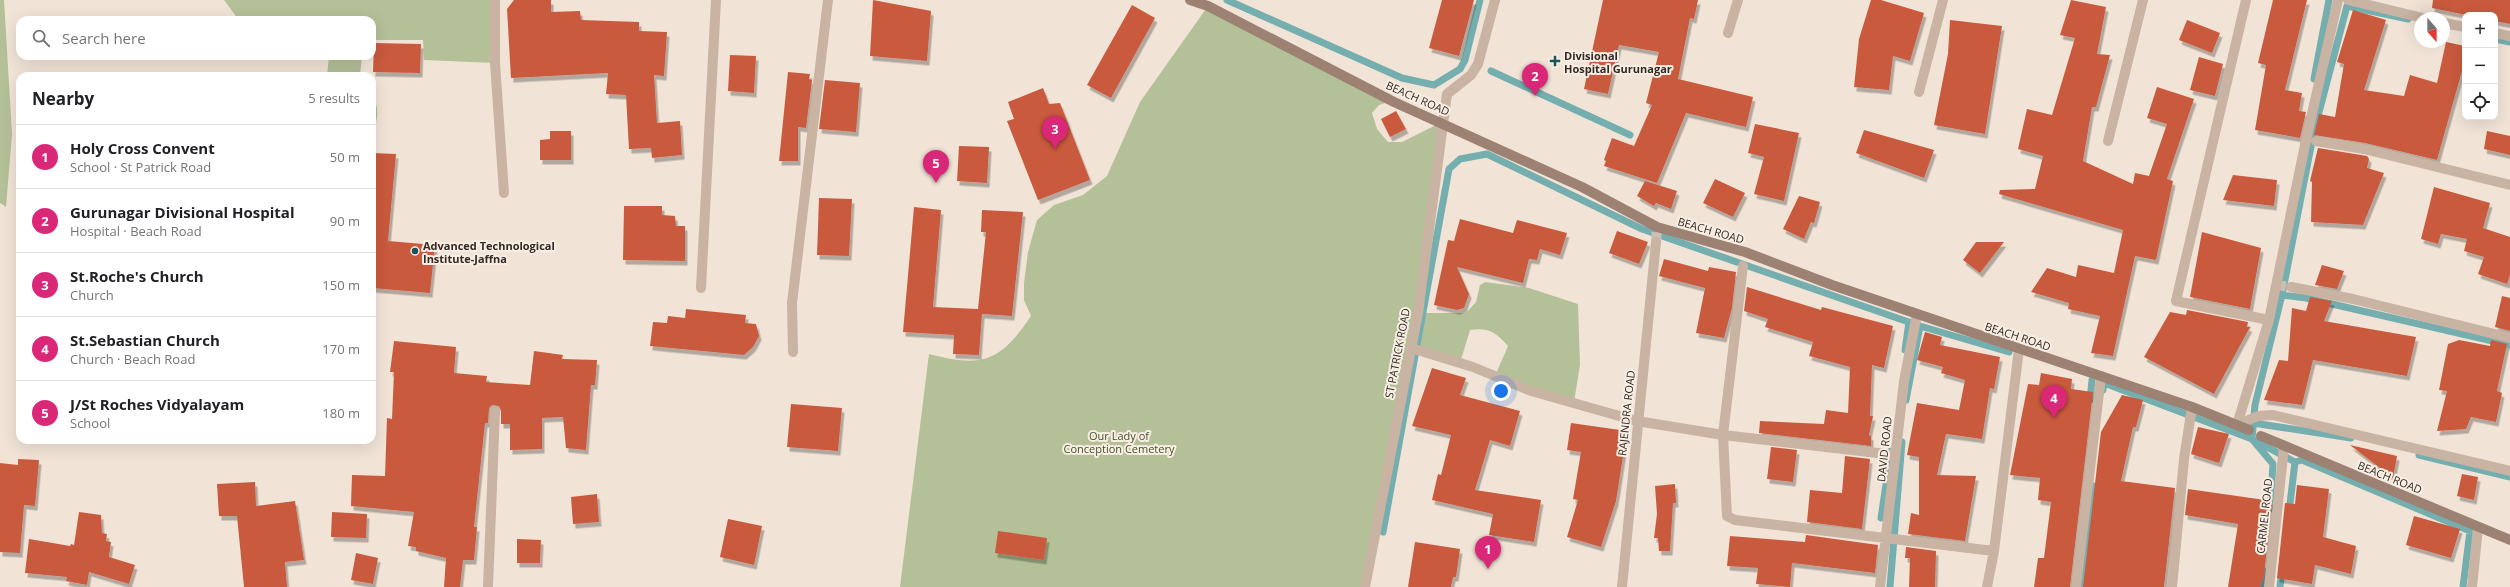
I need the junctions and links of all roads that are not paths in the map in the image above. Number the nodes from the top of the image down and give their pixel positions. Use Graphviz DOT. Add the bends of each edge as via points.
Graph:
graph roads {
  1 [pos="495,0"];
  2 [pos="716,0"];
  3 [pos="828,0"];
  4 [pos="1190,0"];
  5 [pos="1495,0"];
  6 [pos="1738,0"];
  7 [pos="1943,0"];
  8 [pos="2143,0"];
  9 [pos="2246,0"];
  10 [pos="2338,0"];
  11 [pos="2348,0"];
  12 [pos="1208,3"];
  13 [pos="2414,16"];
  14 [pos="2450,23"];
  15 [pos="2462,26"];
  16 [pos="1728,33"];
  17 [pos="2498,34"];
  18 [pos="2510,36"];
  19 [pos="1919,92"];
  20 [pos="1442,122"];
  21 [pos="2108,141"];
  22 [pos="2316,141"];
  23 [pos="2510,185"];
  24 [pos="504,193"];
  25 [pos="1656,242"];
  26 [pos="1744,266"];
  27 [pos="2291,287"];
  28 [pos="701,288"];
  29 [pos="1917,314"];
  30 [pos="2269,320"];
  31 [pos="2510,338"];
  32 [pos="1411,348"];
  33 [pos="2019,349"];
  34 [pos="793,352"];
  35 [pos="2101,376"];
  36 [pos="2192,407"];
  37 [pos="494,411"];
  38 [pos="1637,421"];
  39 [pos="2237,425"];
  40 [pos="2248,430"];
  41 [pos="1723,435"];
  42 [pos="2261,436"];
  43 [pos="2284,447"];
  44 [pos="1895,455"];
  45 [pos="2510,471"];
  46 [pos="2478,526"];
  47 [pos="1886,538"];
  48 [pos="2510,540"];
  49 [pos="1994,551"];
  50 [pos="488,587"];
  51 [pos="1365,587"];
  52 [pos="1622,587"];
  53 [pos="1880,587"];
  54 [pos="1987,587"];
  55 [pos="2076,587"];
  56 [pos="2172,587"];
  57 [pos="2269,587"];
  58 [pos="2472,587"];
  1 -- 24 [label="street" via="495,63"];
  2 -- 28 [label="street"];
  3 -- 34 [label="street" via="792,303"];
  4 -- 12 [label="main road, BEACH ROAD"];
  5 -- 20 [label="street, ST PATRICK ROAD" via="1478,64 1471,75 1447,94"];
  6 -- 16 [label="street"];
  7 -- 19 [label="street"];
  8 -- 21 [label="street"];
  9 -- 30 [label="street" via="2176,301"];
  10 -- 30 [label="street"];
  11 -- 13 [label="street"];
  12 -- 20 [label="main road, BEACH ROAD" via="1394,102"];
  14 -- 15 [label="street"];
  17 -- 18 [label="street"];
  20 -- 29 [label="main road, BEACH ROAD" via="1582,187 1657,227 1745,252"];
  20 -- 32 [label="street, ST PATRICK ROAD" via="1426,256"];
  22 -- 23 [label="street" via="2364,149"];
  25 -- 38 [label="street, RAJENDRA ROAD"];
  26 -- 41 [label="street"];
  27 -- 31 [label="street" via="2353,299"];
  29 -- 33 [label="main road, BEACH ROAD"];
  29 -- 44 [label="street, DAVID ROAD" via="1904,381"];
  30 -- 39 [label="street"];
  32 -- 38 [label="street" via="1473,367 1530,391"];
  32 -- 51 [label="street, ST PATRICK ROAD"];
  33 -- 35 [label="main road, BEACH ROAD"];
  33 -- 49 [label="street"];
  35 -- 36 [label="main road, BEACH ROAD"];
  35 -- 55 [label="street"];
  36 -- 39 [label="main road, BEACH ROAD"];
  36 -- 56 [label="street" via="2184,459"];
  37 -- 50 [label="street"];
  38 -- 41 [label="street"];
  38 -- 52 [label="street, RAJENDRA ROAD"];
  39 -- 40 [label="main road, BEACH ROAD"];
  39 -- 45 [label="street" via="2258,416 2273,415"];
  41 -- 44 [label="street"];
  41 -- 47 [label="street" via="1726,516 1735,520"];
  42 -- 43 [label="main road, BEACH ROAD"];
  43 -- 46 [label="main road, BEACH ROAD"];
  43 -- 57 [label="street, CARMEL ROAD"];
  44 -- 47 [label="street, DAVID ROAD"];
  46 -- 48 [label="main road, BEACH ROAD"];
  46 -- 58 [label="street"];
  47 -- 49 [label="street"];
  47 -- 53 [label="street, DAVID ROAD"];
  49 -- 54 [label="street"];
}
